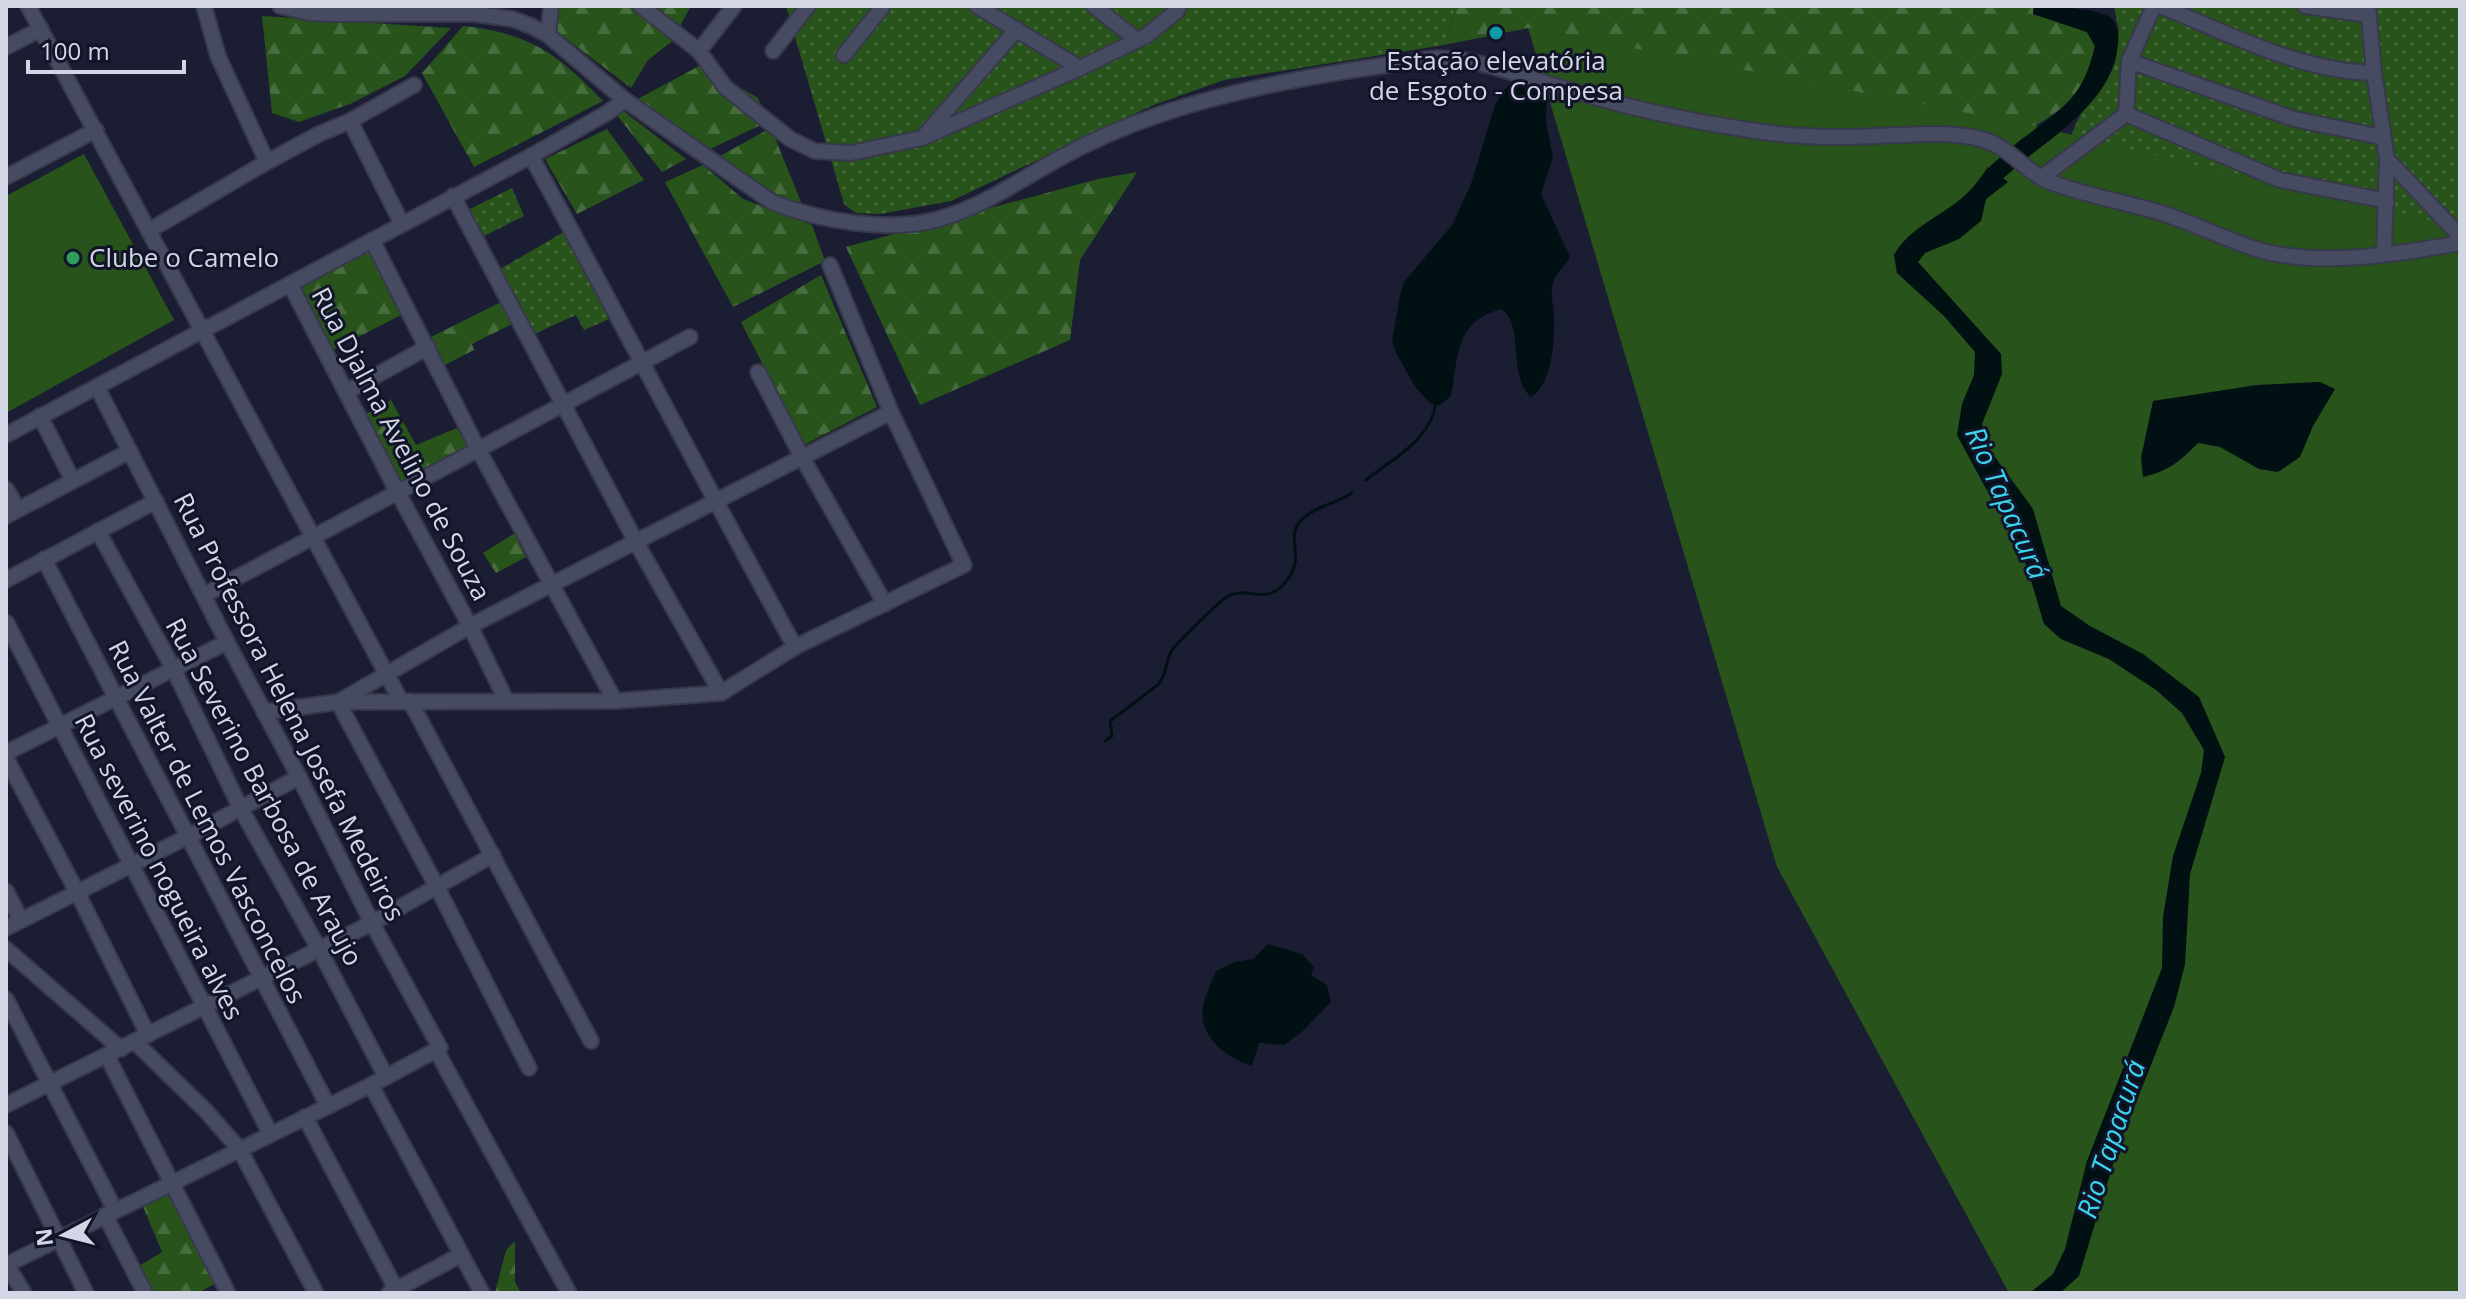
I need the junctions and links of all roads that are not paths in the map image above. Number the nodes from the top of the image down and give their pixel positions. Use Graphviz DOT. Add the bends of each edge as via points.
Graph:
graph roads {
  1 [pos="28,6"];
  2 [pos="204,6"];
  3 [pos="280,6"];
  4 [pos="551,6"];
  5 [pos="641,6"];
  6 [pos="734,6"];
  7 [pos="808,6"];
  8 [pos="883,6"];
  9 [pos="977,6"];
  10 [pos="1094,6"];
  11 [pos="1179,6"];
  12 [pos="2154,6"];
  13 [pos="2161,6"];
  14 [pos="2305,6"];
  15 [pos="297,8"];
  16 [pos="2368,10"];
  17 [pos="41,29"];
  18 [pos="1017,29"];
  19 [pos="548,35"];
  20 [pos="1137,40"];
  21 [pos="6,47"];
  22 [pos="699,51"];
  23 [pos="773,51"];
  24 [pos="844,55"];
  25 [pos="2129,61"];
  26 [pos="1080,68"];
  27 [pos="2374,73"];
  28 [pos="414,85"];
  29 [pos="625,100"];
  30 [pos="2126,114"];
  31 [pos="350,121"];
  32 [pos="96,130"];
  33 [pos="2382,137"];
  34 [pos="922,138"];
  35 [pos="531,156"];
  36 [pos="2387,159"];
  37 [pos="267,162"];
  38 [pos="6,177"];
  39 [pos="2041,178"];
  40 [pos="453,196"];
  41 [pos="2387,201"];
  42 [pos="402,224"];
  43 [pos="150,230"];
  44 [pos="2460,236"];
  45 [pos="372,240"];
  46 [pos="2460,243"];
  47 [pos="2384,253"];
  48 [pos="830,265"];
  49 [pos="290,284"];
  50 [pos="204,330"];
  51 [pos="690,337"];
  52 [pos="428,347"];
  53 [pos="643,362"];
  54 [pos="758,372"];
  55 [pos="97,387"];
  56 [pos="346,392"];
  57 [pos="564,405"];
  58 [pos="891,412"];
  59 [pos="40,416"];
  60 [pos="6,435"];
  61 [pos="478,449"];
  62 [pos="130,451"];
  63 [pos="802,457"];
  64 [pos="73,481"];
  65 [pos="6,489"];
  66 [pos="397,491"];
  67 [pos="156,501"];
  68 [pos="715,502"];
  69 [pos="12,512"];
  70 [pos="98,531"];
  71 [pos="313,537"];
  72 [pos="636,542"];
  73 [pos="44,559"];
  74 [pos="6,580"];
  75 [pos="552,585"];
  76 [pos="204,595"];
  77 [pos="885,604"];
  78 [pos="6,622"];
  79 [pos="470,626"];
  80 [pos="227,642"];
  81 [pos="795,647"];
  82 [pos="173,668"];
  83 [pos="387,673"];
  84 [pos="721,693"];
  85 [pos="115,697"];
  86 [pos="506,700"];
  87 [pos="406,701"];
  88 [pos="615,701"];
  89 [pos="338,702"];
  90 [pos="264,712"];
  91 [pos="60,726"];
  92 [pos="6,756"];
  93 [pos="299,777"];
  94 [pos="241,809"];
  95 [pos="189,836"];
  96 [pos="493,855"];
  97 [pos="133,865"];
  98 [pos="437,887"];
  99 [pos="6,891"];
  100 [pos="77,892"];
  101 [pos="21,920"];
  102 [pos="372,923"];
  103 [pos="6,928"];
  104 [pos="6,949"];
  105 [pos="319,949"];
  106 [pos="261,979"];
  107 [pos="6,999"];
  108 [pos="204,1005"];
  109 [pos="141,1038"];
  110 [pos="591,1041"];
  111 [pos="121,1049"];
  112 [pos="438,1049"];
  113 [pos="107,1056"];
  114 [pos="529,1068"];
  115 [pos="386,1077"];
  116 [pos="49,1085"];
  117 [pos="371,1085"];
  118 [pos="6,1105"];
  119 [pos="328,1106"];
  120 [pos="305,1117"];
  121 [pos="6,1133"];
  122 [pos="270,1133"];
  123 [pos="240,1150"];
  124 [pos="173,1182"];
  125 [pos="110,1213"];
  126 [pos="57,1238"];
  127 [pos="461,1255"];
  128 [pos="6,1265"];
  129 [pos="394,1292"];
  130 [pos="24,1293"];
  131 [pos="86,1293"];
  132 [pos="145,1293"];
  133 [pos="228,1293"];
  134 [pos="316,1293"];
  135 [pos="482,1293"];
  136 [pos="569,1293"];
  1 -- 17 [label="street"];
  2 -- 37 [label="street" via="218,56"];
  3 -- 15 [label="street"];
  4 -- 19 [label="street"];
  5 -- 22 [label="street"];
  6 -- 22 [label="street"];
  7 -- 23 [label="street"];
  8 -- 24 [label="street"];
  9 -- 18 [label="street"];
  10 -- 20 [label="street"];
  11 -- 20 [label="street"];
  12 -- 25 [label="street"];
  13 -- 27 [label="street" via="2309,64"];
  14 -- 16 [label="street"];
  15 -- 19 [label="street" via="331,14 474,14 513,19"];
  16 -- 27 [label="street"];
  17 -- 21 [label="street"];
  17 -- 32 [label="street"];
  18 -- 26 [label="street"];
  18 -- 34 [label="street"];
  19 -- 29 [label="street"];
  20 -- 26 [label="street"];
  22 -- 34 [label="street" via="725,87 790,139 815,151 851,153"];
  25 -- 30 [label="street"];
  25 -- 33 [label="street" via="2294,119"];
  26 -- 34 [label="street"];
  27 -- 33 [label="street"];
  28 -- 31 [label="street"];
  29 -- 35 [label="street"];
  29 -- 39 [label="street" via="772,202 793,211 873,224 909,225 958,213 1115,132 1225,95 1438,58 1485,64 1707,124 1846,137 1969,137 1994,143"];
  30 -- 39 [label="street"];
  30 -- 41 [label="street" via="2280,180"];
  31 -- 37 [label="street"];
  31 -- 42 [label="street"];
  32 -- 38 [label="street"];
  32 -- 43 [label="street"];
  33 -- 36 [label="street"];
  35 -- 40 [label="street"];
  35 -- 53 [label="street"];
  36 -- 41 [label="street"];
  36 -- 44 [label="street"];
  37 -- 43 [label="street"];
  39 -- 47 [label="street" via="2157,211 2273,253 2336,259"];
  40 -- 42 [label="street"];
  40 -- 57 [label="street"];
  41 -- 47 [label="street"];
  42 -- 45 [label="street"];
  43 -- 50 [label="street"];
  45 -- 49 [label="street"];
  45 -- 52 [label="street"];
  46 -- 47 [label="street"];
  48 -- 58 [label="street"];
  49 -- 50 [label="street"];
  49 -- 56 [label="street, Rua Djalma Avelino de Souza"];
  50 -- 55 [label="street"];
  50 -- 71 [label="street"];
  51 -- 53 [label="street"];
  52 -- 56 [label="street"];
  52 -- 61 [label="street"];
  53 -- 57 [label="street"];
  53 -- 68 [label="street"];
  54 -- 63 [label="street"];
  55 -- 59 [label="street"];
  55 -- 62 [label="street, Rua Professora Helena Josefa Medeiros"];
  56 -- 66 [label="street, Rua Djalma Avelino de Souza"];
  57 -- 61 [label="street"];
  57 -- 72 [label="street"];
  58 -- 63 [label="street"];
  58 -- 77 [label="street" via="964,565"];
  59 -- 60 [label="street"];
  59 -- 64 [label="street"];
  61 -- 66 [label="street"];
  61 -- 75 [label="street"];
  62 -- 64 [label="street"];
  62 -- 67 [label="street, Rua Professora Helena Josefa Medeiros"];
  63 -- 68 [label="street"];
  63 -- 77 [label="street"];
  64 -- 69 [label="street"];
  65 -- 69 [label="street"];
  66 -- 71 [label="street"];
  66 -- 79 [label="street, Rua Djalma Avelino de Souza"];
  67 -- 70 [label="street"];
  67 -- 76 [label="street, Rua Professora Helena Josefa Medeiros"];
  68 -- 72 [label="street"];
  68 -- 81 [label="street"];
  70 -- 73 [label="street"];
  70 -- 82 [label="street, Rua Severino Barbosa de Araujo"];
  71 -- 76 [label="street"];
  71 -- 83 [label="street"];
  72 -- 75 [label="street"];
  72 -- 84 [label="street"];
  73 -- 74 [label="street"];
  73 -- 85 [label="street, Rua Valter de Lemos Vasconcelos"];
  75 -- 79 [label="street"];
  75 -- 88 [label="street"];
  76 -- 80 [label="street, Rua Professora Helena Josefa Medeiros"];
  77 -- 81 [label="street"];
  78 -- 91 [label="street, Rua severino nogueira alves"];
  79 -- 83 [label="street"];
  79 -- 86 [label="street, Rua Djalma Avelino de Souza"];
  80 -- 82 [label="street"];
  80 -- 90 [label="street, Rua Professora Helena Josefa Medeiros"];
  81 -- 84 [label="street"];
  82 -- 85 [label="street"];
  82 -- 94 [label="street, Rua Severino Barbosa de Araujo"];
  83 -- 87 [label="street"];
  83 -- 89 [label="street"];
  84 -- 88 [label="street"];
  85 -- 91 [label="street"];
  85 -- 95 [label="street, Rua Valter de Lemos Vasconcelos"];
  86 -- 87 [label="street"];
  86 -- 88 [label="street"];
  87 -- 89 [label="street"];
  87 -- 96 [label="street"];
  89 -- 90 [label="street"];
  89 -- 98 [label="street"];
  90 -- 93 [label="street, Rua Professora Helena Josefa Medeiros"];
  91 -- 92 [label="street"];
  91 -- 97 [label="street, Rua severino nogueira alves"];
  92 -- 100 [label="street"];
  93 -- 94 [label="street"];
  93 -- 102 [label="street, Rua Professora Helena Josefa Medeiros"];
  94 -- 95 [label="street"];
  94 -- 105 [label="street, Rua Severino Barbosa de Araujo"];
  95 -- 97 [label="street"];
  95 -- 106 [label="street, Rua Valter de Lemos Vasconcelos"];
  96 -- 98 [label="street"];
  96 -- 110 [label="street"];
  97 -- 100 [label="street"];
  97 -- 108 [label="street, Rua severino nogueira alves"];
  98 -- 102 [label="street"];
  98 -- 114 [label="street"];
  99 -- 101 [label="street"];
  100 -- 101 [label="street"];
  100 -- 109 [label="street"];
  101 -- 103 [label="street"];
  102 -- 105 [label="street"];
  102 -- 112 [label="street, Rua Professora Helena Josefa Medeiros"];
  104 -- 111 [label="street"];
  105 -- 106 [label="street"];
  105 -- 115 [label="street, Rua Severino Barbosa de Araujo"];
  106 -- 108 [label="street"];
  106 -- 119 [label="street, Rua Valter de Lemos Vasconcelos"];
  107 -- 116 [label="street"];
  108 -- 109 [label="street"];
  108 -- 122 [label="street, Rua severino nogueira alves"];
  109 -- 111 [label="street"];
  109 -- 123 [label="street"];
  111 -- 113 [label="street"];
  112 -- 115 [label="street"];
  112 -- 136 [label="street, Rua Professora Helena Josefa Medeiros"];
  113 -- 116 [label="street"];
  113 -- 124 [label="street"];
  115 -- 117 [label="street"];
  116 -- 118 [label="street"];
  116 -- 125 [label="street"];
  117 -- 119 [label="street"];
  117 -- 127 [label="street"];
  119 -- 120 [label="street"];
  120 -- 122 [label="street"];
  120 -- 129 [label="street"];
  121 -- 126 [label="street"];
  122 -- 123 [label="street"];
  123 -- 124 [label="street"];
  123 -- 134 [label="street"];
  124 -- 125 [label="street"];
  124 -- 133 [label="street"];
  125 -- 126 [label="street"];
  125 -- 132 [label="street"];
  126 -- 128 [label="street"];
  126 -- 131 [label="street"];
  127 -- 129 [label="street"];
  127 -- 135 [label="street"];
  128 -- 130 [label="street"];
}
